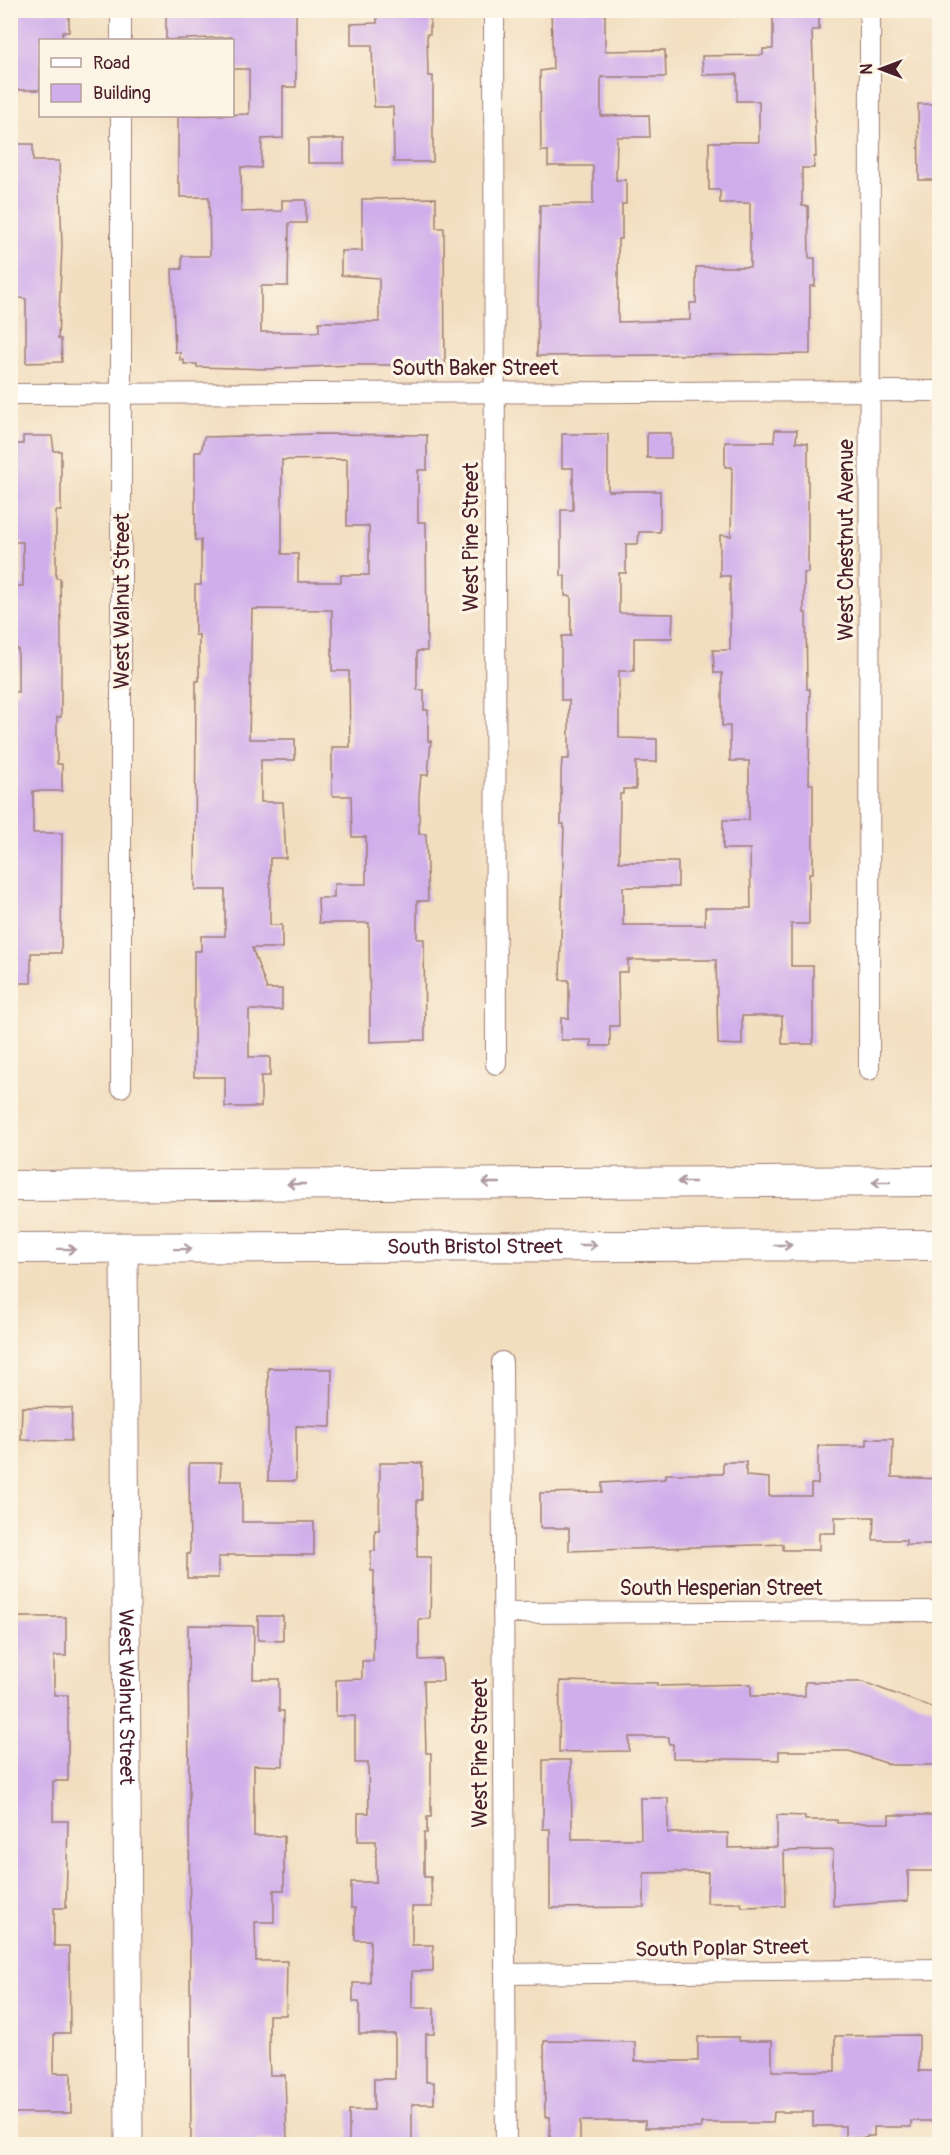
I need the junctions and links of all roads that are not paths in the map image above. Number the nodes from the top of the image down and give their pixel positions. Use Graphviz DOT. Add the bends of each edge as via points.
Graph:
graph roads {
  1 [pos="120,10"];
  2 [pos="494,10"];
  3 [pos="870,10"];
  4 [pos="121,39"];
  5 [pos="121,117"];
  6 [pos="870,391"];
  7 [pos="939,391"];
  8 [pos="495,392"];
  9 [pos="123,393"];
  10 [pos="10,394"];
  11 [pos="496,1064"];
  12 [pos="869,1070"];
  13 [pos="121,1087"];
  14 [pos="939,1181"];
  15 [pos="10,1185"];
  16 [pos="939,1245"];
  17 [pos="10,1248"];
  18 [pos="124,1249"];
  19 [pos="502,1362"];
  20 [pos="939,1611"];
  21 [pos="503,1613"];
  22 [pos="939,1969"];
  23 [pos="505,1974"];
  24 [pos="129,2145"];
  25 [pos="506,2145"];
  1 -- 4 [label="street"];
  2 -- 8 [label="street, West Pine Street"];
  3 -- 6 [label="street, West Chestnut Avenue"];
  5 -- 9 [label="street, West Walnut Street"];
  6 -- 7 [label="street, South Baker Street"];
  6 -- 8 [label="street, South Baker Street"];
  6 -- 12 [label="street, West Chestnut Avenue"];
  8 -- 9 [label="street, South Baker Street"];
  8 -- 11 [label="street, West Pine Street"];
  9 -- 10 [label="street, South Baker Street"];
  9 -- 13 [label="street, West Walnut Street"];
  14 -- 15 [label="main road, one-way"];
  18 -- 16 [label="main road, South Bristol Street, one-way"];
  17 -- 18 [label="main road, South Bristol Street, one-way"];
  18 -- 24 [label="street, West Walnut Street"];
  19 -- 21 [label="street, West Pine Street"];
  20 -- 21 [label="street, South Hesperian Street"];
  21 -- 23 [label="street, West Pine Street"];
  22 -- 23 [label="street, South Poplar Street"];
  23 -- 25 [label="street, West Pine Street"];
}
